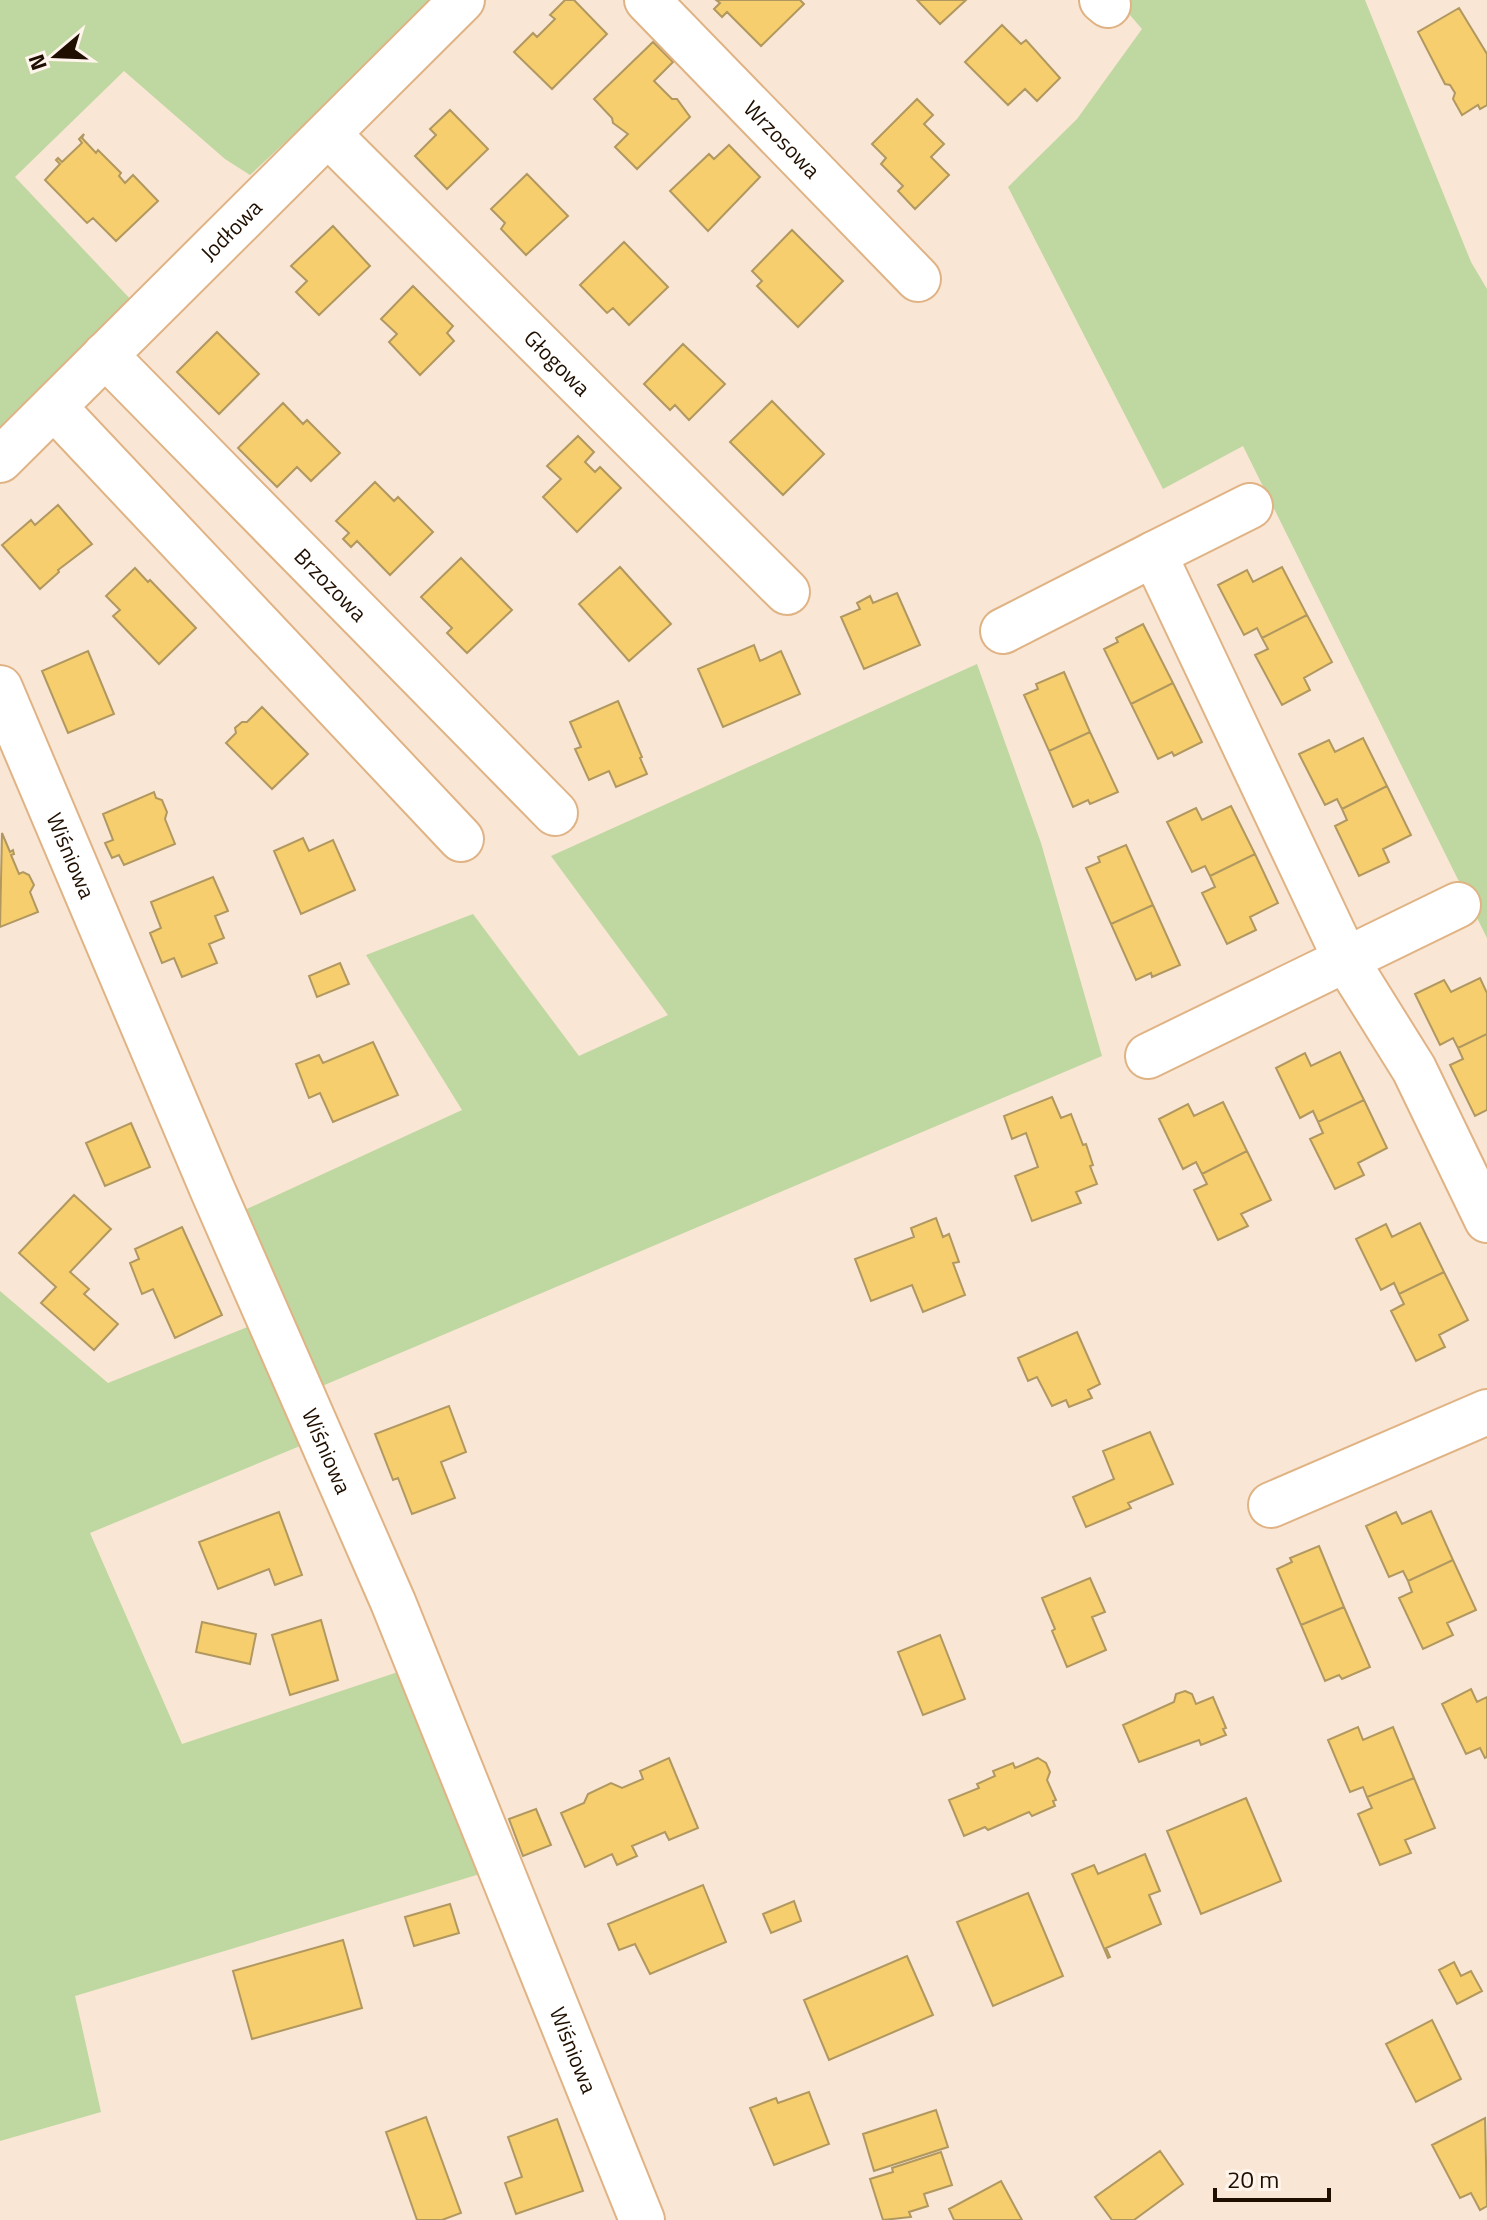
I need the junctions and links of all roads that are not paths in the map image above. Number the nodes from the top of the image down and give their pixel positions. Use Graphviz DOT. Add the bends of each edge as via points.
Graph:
graph roads {
  1 [pos="462,0"];
  2 [pos="647,0"];
  3 [pos="328,134"];
  4 [pos="918,279"];
  5 [pos="105,355"];
  6 [pos="54,407"];
  7 [pos="0,460"];
  8 [pos="1250,506"];
  9 [pos="1154,554"];
  10 [pos="787,592"];
  11 [pos="1003,631"];
  12 [pos="0,688"];
  13 [pos="555,813"];
  14 [pos="461,839"];
  15 [pos="1458,905"];
  16 [pos="1346,960"];
  17 [pos="1148,1056"];
  18 [pos="1487,1220"];
  19 [pos="1487,1412"];
  20 [pos="1271,1505"];
  21 [pos="642,2220"];
  1 -- 3 [label="street, Jodłowa"];
  2 -- 4 [label="street, Wrzosowa"];
  3 -- 5 [label="street, Jodłowa"];
  3 -- 10 [label="street, Głogowa"];
  5 -- 6 [label="street, Jodłowa"];
  5 -- 13 [label="street, Brzozowa"];
  6 -- 7 [label="street, Jodłowa"];
  6 -- 14 [label="street"];
  8 -- 9 [label="street"];
  9 -- 11 [label="street"];
  9 -- 16 [label="street"];
  12 -- 21 [label="street, Wiśniowa" via="393,1602"];
  15 -- 16 [label="street"];
  16 -- 17 [label="street"];
  16 -- 18 [label="street" via="1414,1069"];
  19 -- 20 [label="street"];
}
